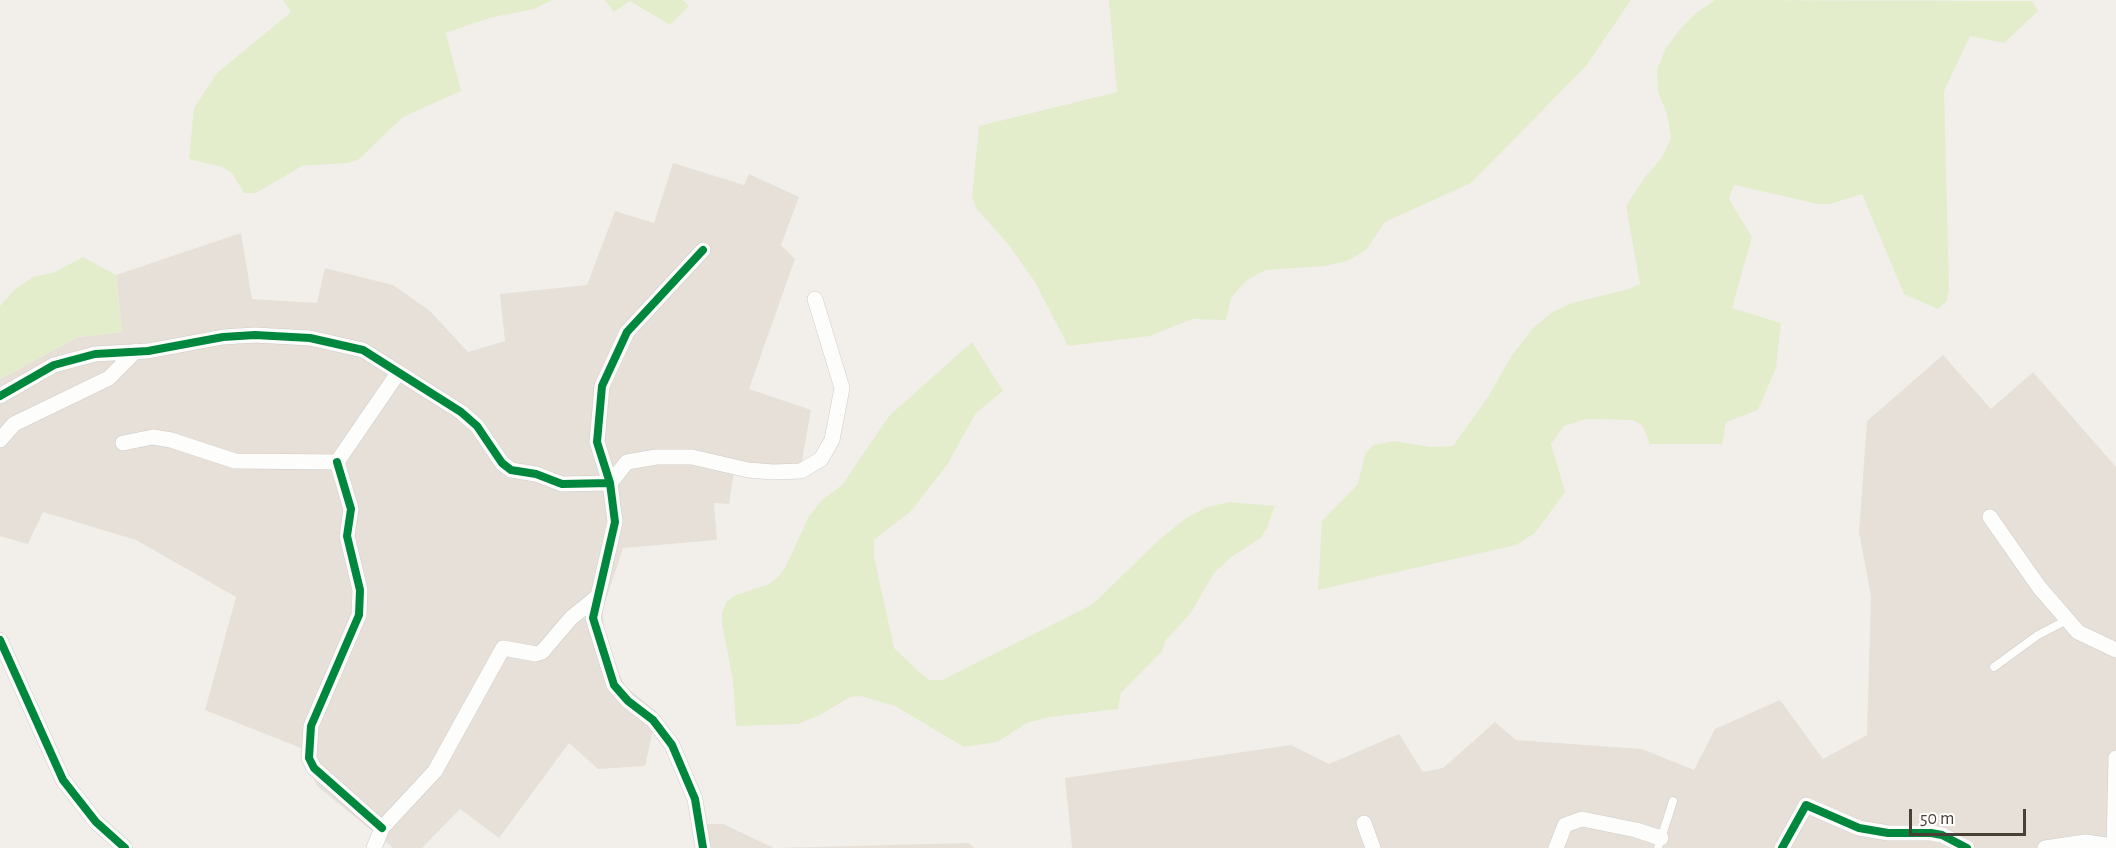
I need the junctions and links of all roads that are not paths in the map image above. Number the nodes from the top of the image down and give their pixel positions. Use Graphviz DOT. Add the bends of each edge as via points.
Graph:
graph roads {
  1 [pos="703,250"];
  2 [pos="815,299"];
  3 [pos="136,351"];
  4 [pos="398,373"];
  5 [pos="0,396"];
  6 [pos="0,440"];
  7 [pos="123,443"];
  8 [pos="337,462"];
  9 [pos="610,483"];
  10 [pos="1990,516"];
  11 [pos="597,597"];
  12 [pos="2067,620"];
  13 [pos="0,640"];
  14 [pos="2116,650"];
  15 [pos="1994,667"];
  16 [pos="2116,758"];
  17 [pos="1672,801"];
  18 [pos="1364,823"];
  19 [pos="2115,825"];
  20 [pos="382,828"];
  21 [pos="1659,843"];
  22 [pos="2114,847"];
  23 [pos="125,848"];
  24 [pos="374,848"];
  25 [pos="703,848"];
  26 [pos="1373,848"];
  27 [pos="1556,848"];
  28 [pos="1782,848"];
  29 [pos="1968,848"];
  30 [pos="2045,848"];
  1 -- 9 [label="street" via="627,332 602,386 597,442"];
  2 -- 9 [label="street" via="842,388 835,432 821,459 801,471 773,472 692,458 656,457 627,462"];
  3 -- 4 [label="street" via="223,338 277,335 363,350"];
  3 -- 5 [label="street" via="70,359"];
  3 -- 6 [label="street" via="109,378 14,424"];
  4 -- 8 [label="street"];
  4 -- 9 [label="street" via="470,418 511,470 562,484"];
  7 -- 8 [label="street" via="153,438 171,440 235,461"];
  8 -- 20 [label="street" via="351,509 347,536 360,590 359,615 311,726 309,758 314,768"];
  9 -- 11 [label="street" via="615,522"];
  10 -- 12 [label="street"];
  11 -- 20 [label="street" via="571,618 542,652 503,648 435,771"];
  11 -- 25 [label="street" via="594,618 610,676 621,694 653,720 672,746 695,799"];
  12 -- 14 [label="street" via="2078,632"];
  12 -- 15 [label="lane" via="2038,635"];
  13 -- 23 [label="street" via="63,780 96,822"];
  16 -- 19 [label="street"];
  17 -- 21 [label="lane"];
  18 -- 26 [label="street"];
  19 -- 22 [label="street"];
  20 -- 24 [label="street"];
  21 -- 27 [label="street" via="1636,830 1582,819 1565,825"];
  22 -- 30 [label="street" via="2085,842"];
  28 -- 29 [label="street" via="1806,805 1859,828 1942,835"];
}
